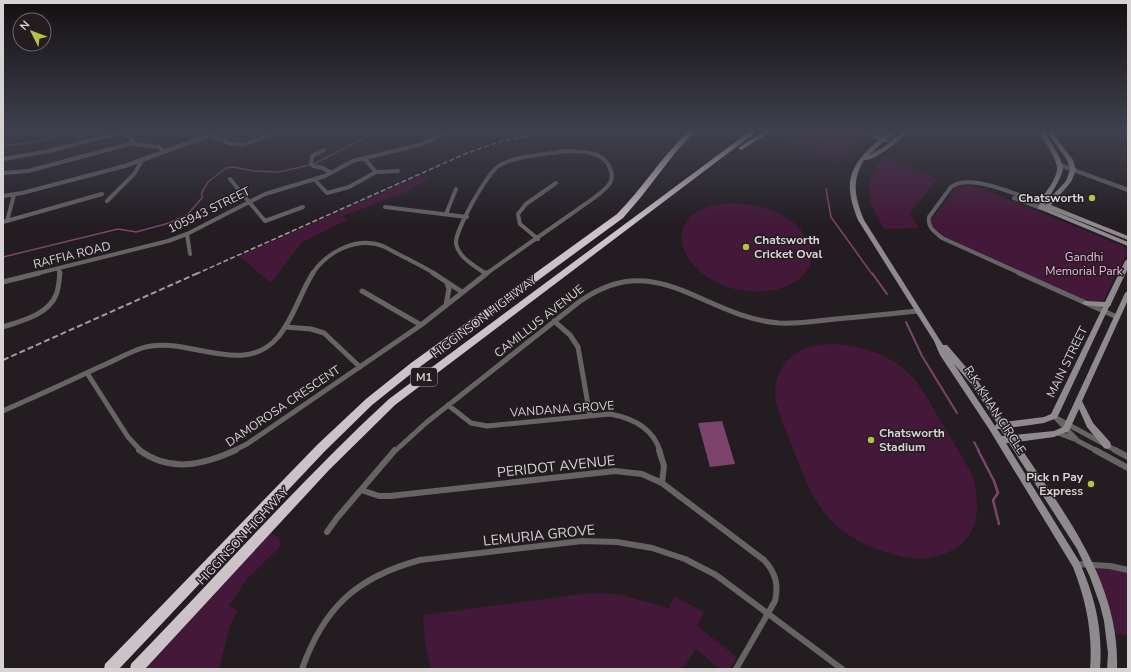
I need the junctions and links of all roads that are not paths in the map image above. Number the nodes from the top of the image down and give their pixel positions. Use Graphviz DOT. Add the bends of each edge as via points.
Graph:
graph roads {
  1 [pos="57,163"];
  2 [pos="132,163"];
  3 [pos="140,163"];
  4 [pos="311,163"];
  5 [pos="347,163"];
  6 [pos="369,163"];
  7 [pos="503,163"];
  8 [pos="607,163"];
  9 [pos="664,163"];
  10 [pos="712,163"];
  11 [pos="718,163"];
  12 [pos="1072,163"];
  13 [pos="858,165"];
  14 [pos="1060,165"];
  15 [pos="1073,170"];
  16 [pos="398,171"];
  17 [pos="376,172"];
  18 [pos="3,173"];
  19 [pos="331,173"];
  20 [pos="230,179"];
  21 [pos="314,180"];
  22 [pos="556,184"];
  23 [pos="987,186"];
  24 [pos="679,188"];
  25 [pos="456,189"];
  26 [pos="1128,190"];
  27 [pos="102,194"];
  28 [pos="14,195"];
  29 [pos="3,196"];
  30 [pos="1057,196"];
  31 [pos="1021,197"];
  32 [pos="106,201"];
  33 [pos="248,202"];
  34 [pos="1044,205"];
  35 [pos="303,207"];
  36 [pos="385,208"];
  37 [pos="446,214"];
  38 [pos="1068,214"];
  39 [pos="466,217"];
  40 [pos="5,222"];
  41 [pos="187,234"];
  42 [pos="1128,237"];
  43 [pos="538,238"];
  44 [pos="1128,244"];
  45 [pos="146,247"];
  46 [pos="190,254"];
  47 [pos="1128,261"];
  48 [pos="60,268"];
  49 [pos="486,274"];
  50 [pos="3,282"];
  51 [pos="447,283"];
  52 [pos="362,291"];
  53 [pos="462,292"];
  54 [pos="1128,293"];
  55 [pos="1085,303"];
  56 [pos="446,305"];
  57 [pos="1106,309"];
  58 [pos="918,311"];
  59 [pos="1117,317"];
  60 [pos="554,321"];
  61 [pos="421,325"];
  62 [pos="3,327"];
  63 [pos="285,327"];
  64 [pos="937,340"];
  65 [pos="360,367"];
  66 [pos="87,373"];
  67 [pos="1079,402"];
  68 [pos="448,405"];
  69 [pos="3,411"];
  70 [pos="590,416"];
  71 [pos="1054,416"];
  72 [pos="1003,426"];
  73 [pos="992,427"];
  74 [pos="1067,427"];
  75 [pos="1058,433"];
  76 [pos="1012,438"];
  77 [pos="1000,440"];
  78 [pos="1078,441"];
  79 [pos="1107,445"];
  80 [pos="1128,457"];
  81 [pos="1128,468"];
  82 [pos="662,483"];
  83 [pos="361,490"];
  84 [pos="327,532"];
  85 [pos="1076,564"];
  86 [pos="1089,565"];
  87 [pos="1128,570"];
  88 [pos="768,613"];
  89 [pos="109,669"];
  90 [pos="137,669"];
  91 [pos="302,669"];
  92 [pos="736,669"];
  93 [pos="842,669"];
  94 [pos="1095,669"];
  95 [pos="1112,669"];
  1 -- 18 [label="street" via="28,171"];
  2 -- 28 [label="street"];
  3 -- 32 [label="street" via="134,174"];
  4 -- 19 [label="street"];
  5 -- 19 [label="street, 105943 STREET"];
  6 -- 17 [label="street"];
  7 -- 39 [label="street, DAMOROSA CRESCENT" via="489,174"];
  8 -- 43 [label="street, DAMOROSA CRESCENT" via="612,172 610,182 589,201"];
  9 -- 89 [label="highway, HIGGINSON HIGHWAY / M1" via="636,200 620,216 387,387 341,427"];
  10 -- 24 [label="highway, HIGGINSON HIGHWAY / M1"];
  11 -- 24 [label="highway"];
  12 -- 15 [label="street"];
  13 -- 58 [label="street, R.K. KHAN CIRCLE" via="852,185 852,199 856,209"];
  14 -- 15 [label="street"];
  14 -- 34 [label="street" via="1058,176"];
  15 -- 26 [label="street"];
  15 -- 30 [label="street" via="1072,176"];
  16 -- 17 [label="street"];
  17 -- 21 [label="street" via="349,187 329,193"];
  19 -- 21 [label="street, 105943 STREET"];
  20 -- 33 [label="street"];
  21 -- 33 [label="street, 105943 STREET" via="271,192"];
  22 -- 43 [label="street" via="526,204 518,214 520,224"];
  23 -- 31 [label="street"];
  23 -- 34 [label="street" via="1020,201"];
  23 -- 55 [label="street" via="966,182 954,185 928,216 929,227 950,242"];
  24 -- 90 [label="highway, HIGGINSON HIGHWAY / M1" via="392,402 341,451"];
  25 -- 37 [label="street"];
  27 -- 40 [label="street"];
  28 -- 29 [label="street"];
  28 -- 40 [label="street"];
  30 -- 34 [label="street"];
  30 -- 38 [label="street" via="1058,204"];
  31 -- 34 [label="street"];
  33 -- 35 [label="street" via="264,221"];
  33 -- 41 [label="street, 105943 STREET"];
  34 -- 38 [label="street"];
  34 -- 44 [label="street"];
  36 -- 37 [label="street"];
  37 -- 39 [label="street"];
  38 -- 42 [label="street"];
  39 -- 49 [label="street, DAMOROSA CRESCENT" via="456,239 457,248 465,258"];
  41 -- 45 [label="street, 105943 STREET"];
  41 -- 46 [label="street"];
  43 -- 49 [label="street, DAMOROSA CRESCENT"];
  45 -- 48 [label="street, RAFFIA ROAD"];
  47 -- 57 [label="street, MAIN STREET"];
  48 -- 50 [label="street, RAFFIA ROAD"];
  48 -- 62 [label="street" via="54,300 32,315"];
  49 -- 53 [label="street, DAMOROSA CRESCENT"];
  51 -- 53 [label="street"];
  51 -- 56 [label="street" via="449,290"];
  51 -- 63 [label="street" via="429,270 382,246 355,244 332,252 319,262"];
  52 -- 61 [label="street"];
  53 -- 56 [label="street, DAMOROSA CRESCENT"];
  54 -- 59 [label="street"];
  55 -- 57 [label="street"];
  56 -- 61 [label="street, DAMOROSA CRESCENT"];
  57 -- 59 [label="street"];
  57 -- 71 [label="street, MAIN STREET"];
  58 -- 60 [label="street, CAMILLUS AVENUE" via="779,323 741,316 673,286 641,280 603,287"];
  58 -- 64 [label="street, R.K. KHAN CIRCLE"];
  59 -- 67 [label="street"];
  60 -- 68 [label="street, CAMILLUS AVENUE"];
  60 -- 70 [label="street" via="570,335 578,347"];
  61 -- 65 [label="street, DAMOROSA CRESCENT"];
  63 -- 65 [label="street" via="324,333"];
  63 -- 66 [label="street" via="273,342 251,354 230,356 175,346 154,346 127,354"];
  64 -- 72 [label="street, R.K. KHAN CIRCLE" via="975,383"];
  64 -- 73 [label="street, R.K. KHAN CIRCLE"];
  65 -- 66 [label="street, DAMOROSA CRESCENT" via="230,454 186,465 159,462 139,451"];
  66 -- 69 [label="street"];
  67 -- 74 [label="street"];
  67 -- 79 [label="street" via="1090,425"];
  68 -- 70 [label="street, VANDANA GROVE" via="471,423 487,426"];
  68 -- 83 [label="street, CAMILLUS AVENUE" via="399,446"];
  70 -- 82 [label="street, VANDANA GROVE" via="621,416 640,424 649,432 657,442 664,466"];
  71 -- 72 [label="street, MAIN STREET" via="1044,420"];
  71 -- 74 [label="street"];
  72 -- 73 [label="street, MAIN STREET"];
  72 -- 76 [label="street, R.K. KHAN CIRCLE"];
  73 -- 77 [label="street, R.K. KHAN CIRCLE"];
  74 -- 75 [label="street"];
  74 -- 78 [label="street"];
  74 -- 79 [label="street"];
  75 -- 76 [label="street"];
  75 -- 78 [label="street"];
  76 -- 77 [label="street"];
  76 -- 86 [label="street, R.K. KHAN CIRCLE" via="1069,528"];
  77 -- 85 [label="street, R.K. KHAN CIRCLE"];
  78 -- 81 [label="street"];
  79 -- 80 [label="street"];
  82 -- 83 [label="street, PERIDOT AVENUE" via="642,474 615,471 390,496 379,496"];
  82 -- 88 [label="street, PERIDOT AVENUE" via="769,565 778,590"];
  83 -- 84 [label="street, CAMILLUS AVENUE"];
  85 -- 86 [label="street"];
  85 -- 94 [label="street, R.K. KHAN CIRCLE" via="1094,615"];
  86 -- 87 [label="street"];
  86 -- 95 [label="street, R.K. KHAN CIRCLE" via="1110,627"];
  88 -- 91 [label="street, LEMURIA GROVE" via="705,568 681,557 642,545 600,540 582,541 420,560 380,573 350,592 317,631"];
  88 -- 92 [label="street, PERIDOT AVENUE"];
  88 -- 93 [label="street, LEMURIA GROVE"];
}
